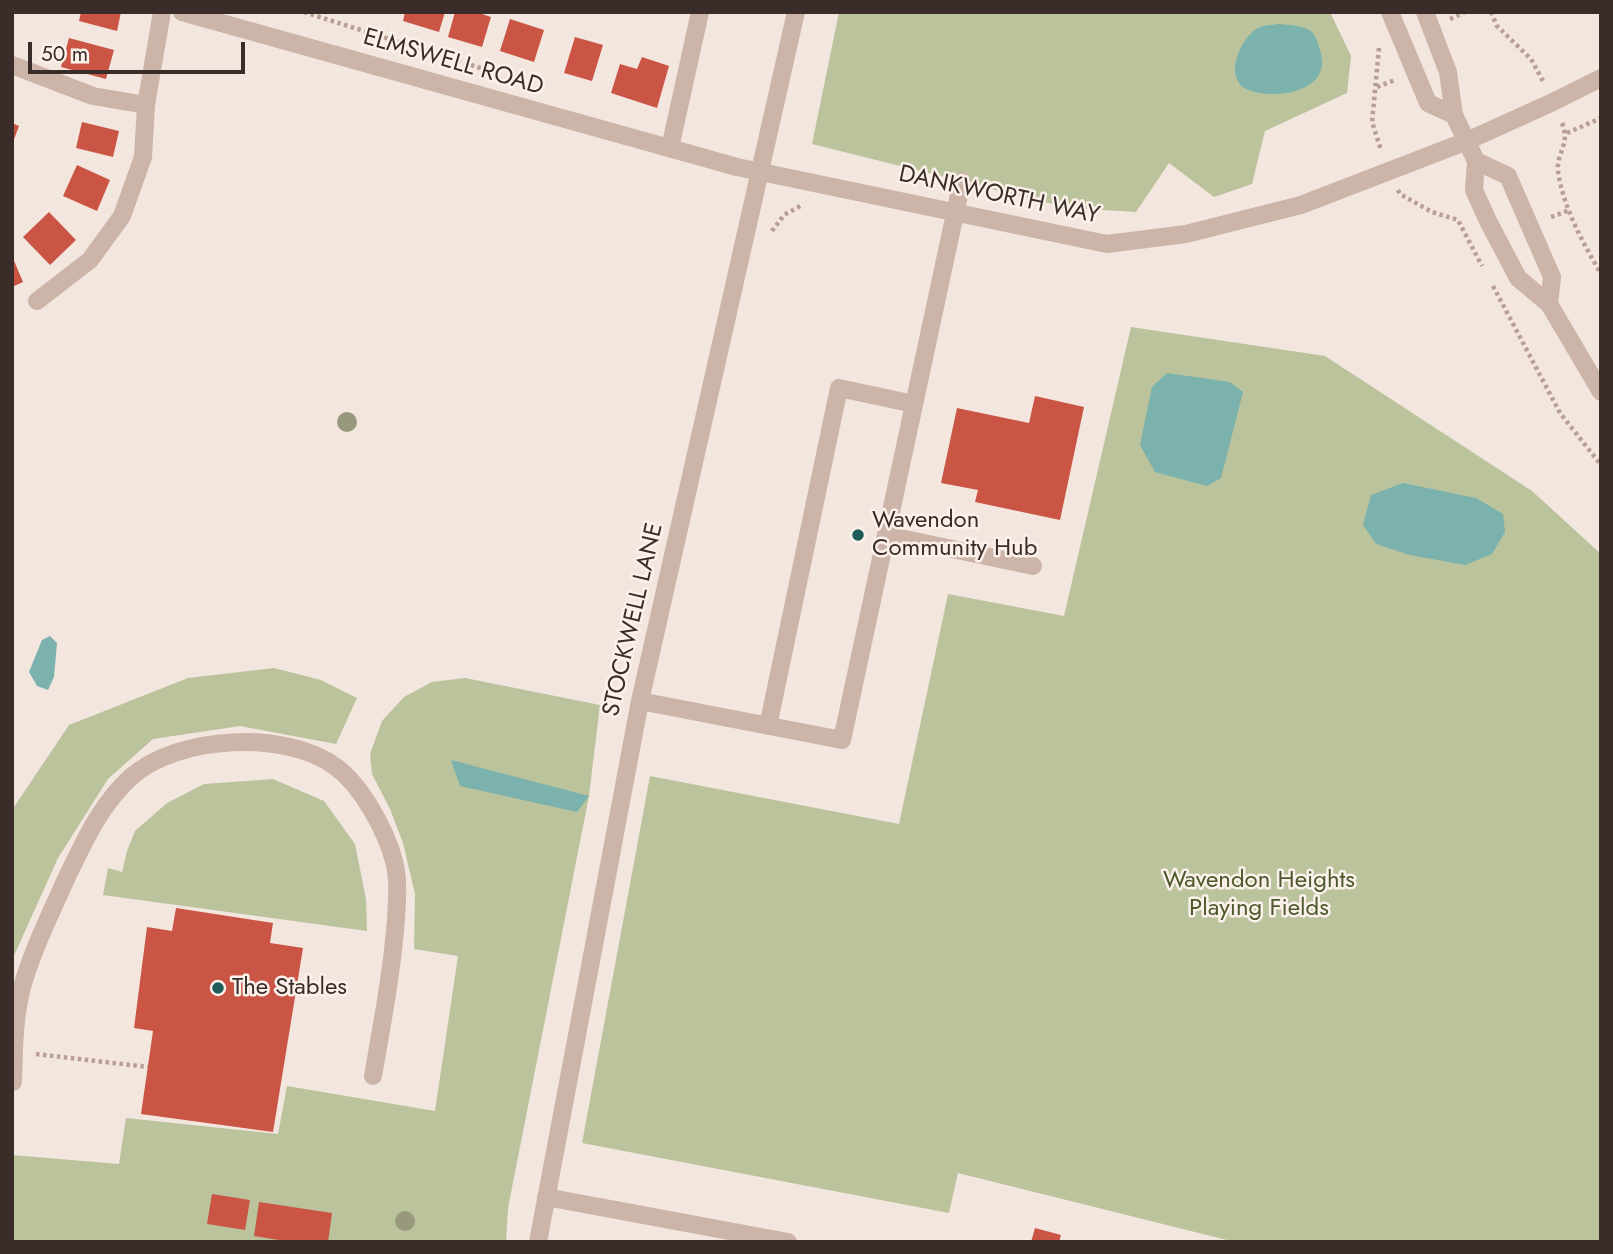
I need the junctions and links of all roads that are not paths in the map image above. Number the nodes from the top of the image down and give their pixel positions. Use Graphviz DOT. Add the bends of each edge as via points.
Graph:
graph roads {
  1 [pos="162,12"];
  2 [pos="182,12"];
  3 [pos="700,12"];
  4 [pos="796,12"];
  5 [pos="1390,12"];
  6 [pos="1425,12"];
  7 [pos="12,65"];
  8 [pos="1601,78"];
  9 [pos="146,105"];
  10 [pos="1454,115"];
  11 [pos="1467,141"];
  12 [pos="670,149"];
  13 [pos="1476,161"];
  14 [pos="760,171"];
  15 [pos="962,181"];
  16 [pos="955,212"];
  17 [pos="37,301"];
  18 [pos="1549,304"];
  19 [pos="1601,392"];
  20 [pos="914,404"];
  21 [pos="886,535"];
  22 [pos="1033,566"];
  23 [pos="640,701"];
  24 [pos="768,726"];
  25 [pos="373,1076"];
  26 [pos="13,1082"];
  27 [pos="547,1197"];
  28 [pos="538,1242"];
  29 [pos="788,1242"];
  1 -- 9 [label="street"];
  2 -- 12 [label="street, ELMSWELL ROAD"];
  3 -- 12 [label="street"];
  4 -- 14 [label="street, STOCKWELL LANE"];
  5 -- 10 [label="street" via="1428,103"];
  6 -- 10 [label="street" via="1448,72"];
  7 -- 9 [label="street" via="93,96"];
  8 -- 11 [label="street, DANKWORTH WAY"];
  9 -- 17 [label="street" via="143,157 122,216 90,260"];
  10 -- 11 [label="street"];
  11 -- 13 [label="street"];
  11 -- 16 [label="street, DANKWORTH WAY" via="1301,205 1186,234 1107,244"];
  12 -- 14 [label="street, ELMSWELL ROAD"];
  13 -- 18 [label="street" via="1475,190 1517,278"];
  13 -- 18 [label="street" via="1508,176 1552,278"];
  14 -- 16 [label="street, DANKWORTH WAY"];
  14 -- 23 [label="street, STOCKWELL LANE"];
  15 -- 16 [label="street"];
  16 -- 20 [label="street"];
  18 -- 19 [label="street"];
  20 -- 21 [label="street"];
  20 -- 24 [label="street" via="839,388"];
  21 -- 22 [label="street"];
  21 -- 24 [label="street" via="842,740"];
  23 -- 24 [label="street"];
  23 -- 27 [label="street, STOCKWELL LANE"];
  25 -- 26 [label="street" via="393,955 398,889 387,841 366,802 337,767 308,751 235,742 181,752 132,776 84,839 41,932 22,988"];
  27 -- 28 [label="street, STOCKWELL LANE"];
  27 -- 29 [label="street"];
}
